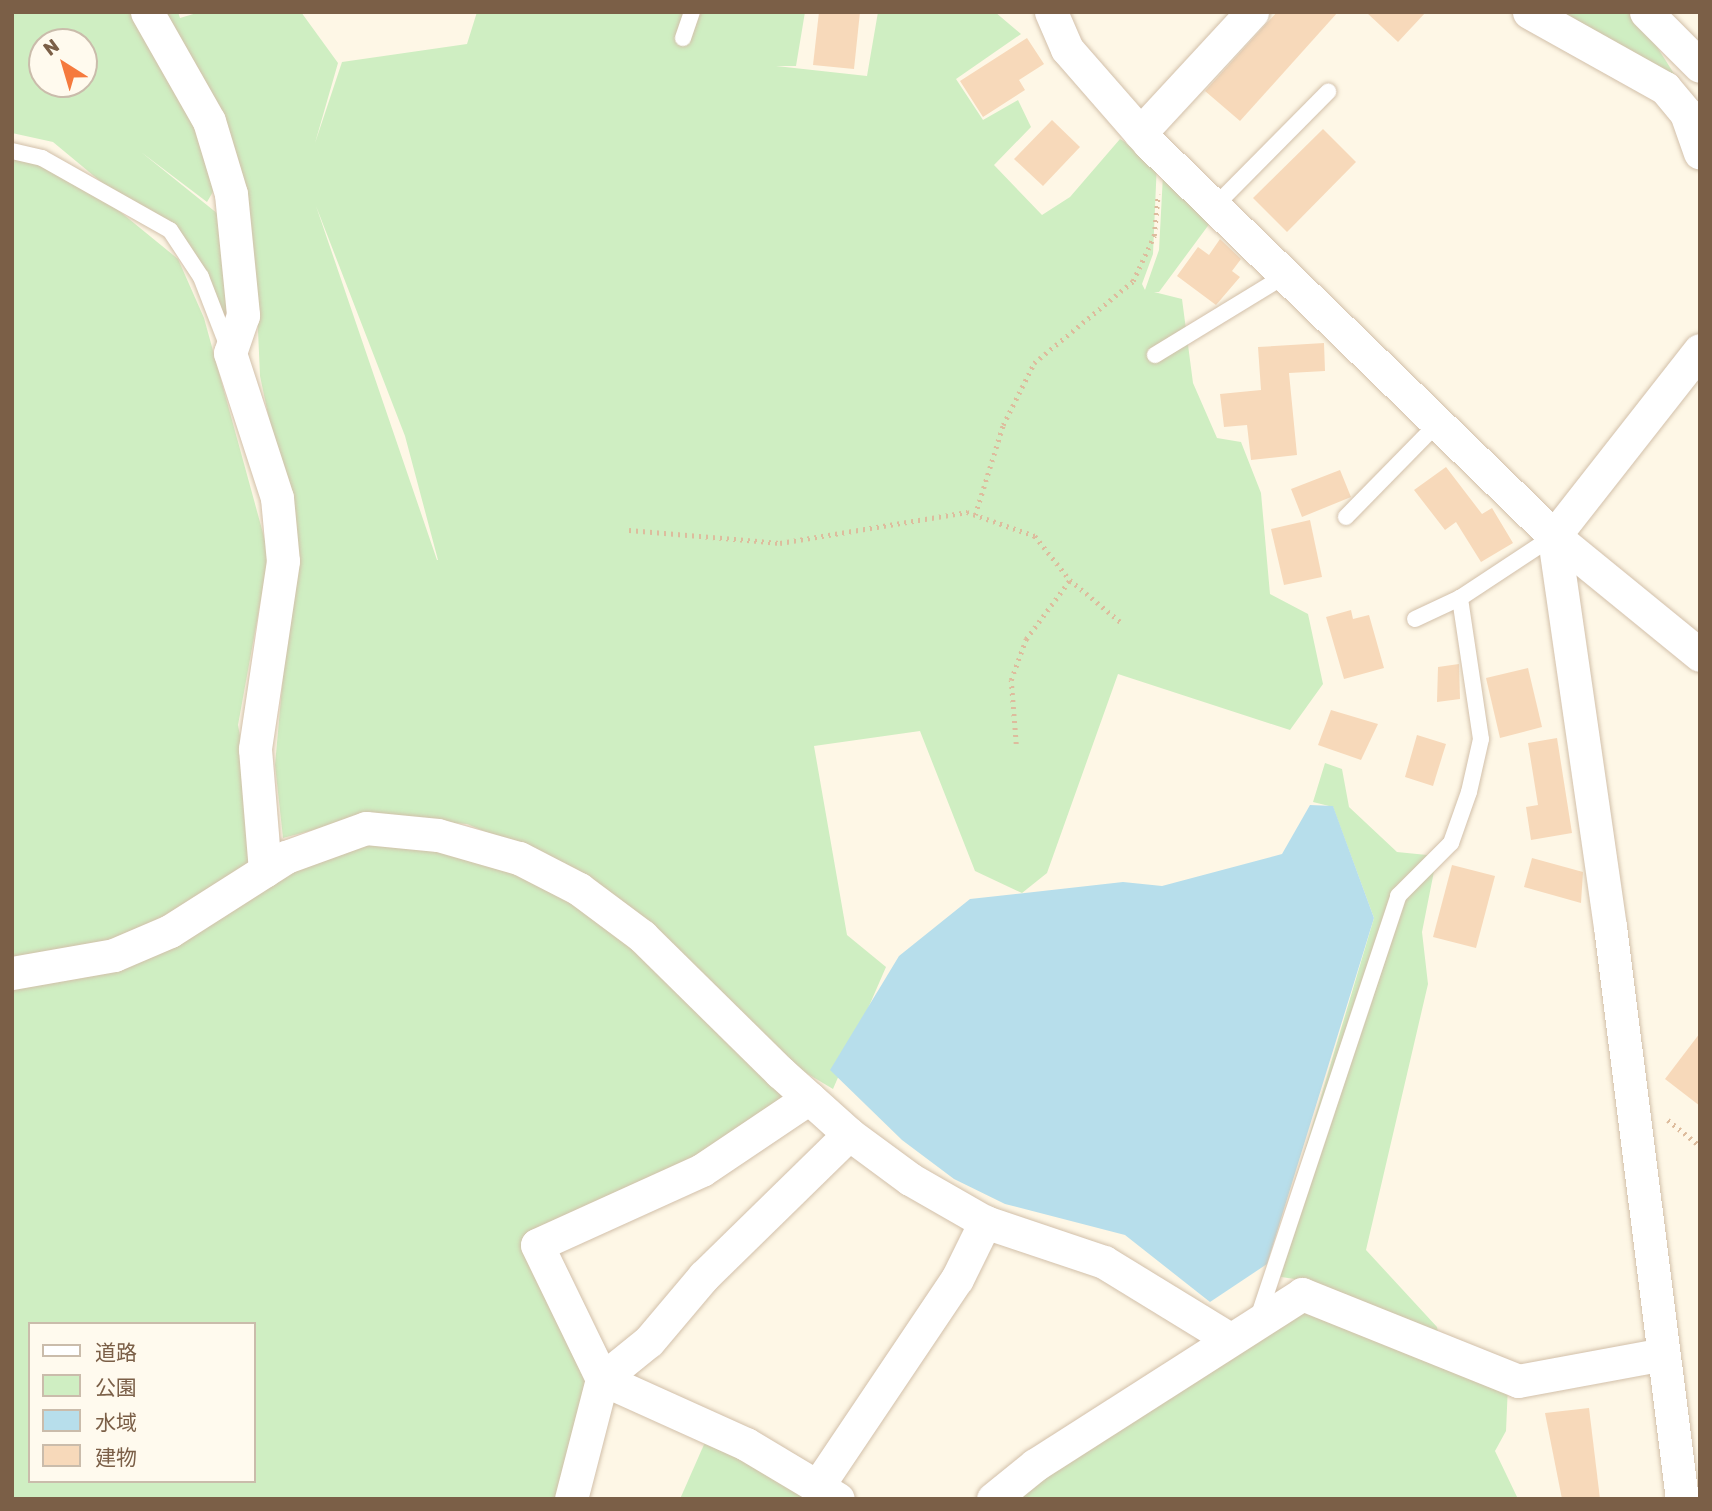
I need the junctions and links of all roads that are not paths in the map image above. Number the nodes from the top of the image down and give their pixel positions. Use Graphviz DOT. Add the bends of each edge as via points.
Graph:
graph roads {
  1 [pos="147,12"];
  2 [pos="692,12"];
  3 [pos="1252,12"];
  4 [pos="1529,12"];
  5 [pos="1646,12"];
  6 [pos="1058,17"];
  7 [pos="683,38"];
  8 [pos="1700,66"];
  9 [pos="1328,92"];
  10 [pos="1151,144"];
  11 [pos="12,151"];
  12 [pos="1700,153"];
  13 [pos="1215,206"];
  14 [pos="1286,275"];
  15 [pos="1700,350"];
  16 [pos="230,353"];
  17 [pos="1155,355"];
  18 [pos="1438,424"];
  19 [pos="1346,517"];
  20 [pos="1553,536"];
  21 [pos="1460,598"];
  22 [pos="1415,619"];
  23 [pos="1700,655"];
  24 [pos="265,871"];
  25 [pos="12,973"];
  26 [pos="809,1098"];
  27 [pos="849,1134"];
  28 [pos="985,1222"];
  29 [pos="1257,1321"];
  30 [pos="1228,1338"];
  31 [pos="1663,1354"];
  32 [pos="602,1379"];
  33 [pos="828,1493"];
  34 [pos="571,1499"];
  35 [pos="993,1499"];
  36 [pos="1682,1499"];
  1 -- 16 [label="street" via="209,121 231,194 243,315"];
  2 -- 7 [label="lane"];
  3 -- 10 [label="street"];
  4 -- 12 [label="street" via="1665,88 1686,113"];
  5 -- 8 [label="street"];
  6 -- 10 [label="street" via="1067,49"];
  9 -- 13 [label="lane"];
  10 -- 13 [label="street"];
  11 -- 16 [label="lane" via="42,158 170,230 201,277"];
  13 -- 14 [label="street"];
  14 -- 17 [label="lane"];
  14 -- 18 [label="street"];
  15 -- 20 [label="street"];
  16 -- 24 [label="street" via="276,498 283,561 255,749"];
  18 -- 19 [label="lane"];
  18 -- 20 [label="street"];
  20 -- 21 [label="lane"];
  20 -- 23 [label="street"];
  20 -- 31 [label="street" via="1610,927"];
  21 -- 22 [label="lane"];
  21 -- 29 [label="lane" via="1481,739 1469,792 1451,844 1398,896"];
  24 -- 25 [label="street" via="170,931 114,955"];
  24 -- 26 [label="street" via="286,857 366,828 438,835 519,858 579,889 642,936"];
  26 -- 27 [label="street"];
  26 -- 32 [label="street" via="702,1170 537,1245"];
  27 -- 28 [label="street" via="910,1179"];
  27 -- 32 [label="street" via="704,1276 649,1341"];
  28 -- 30 [label="street" via="1104,1262"];
  28 -- 33 [label="street" via="957,1279"];
  29 -- 30 [label="street"];
  29 -- 31 [label="street" via="1302,1294 1518,1381"];
  30 -- 35 [label="street" via="1035,1465"];
  31 -- 36 [label="street"];
  32 -- 33 [label="street" via="747,1444"];
  32 -- 34 [label="street"];
}
